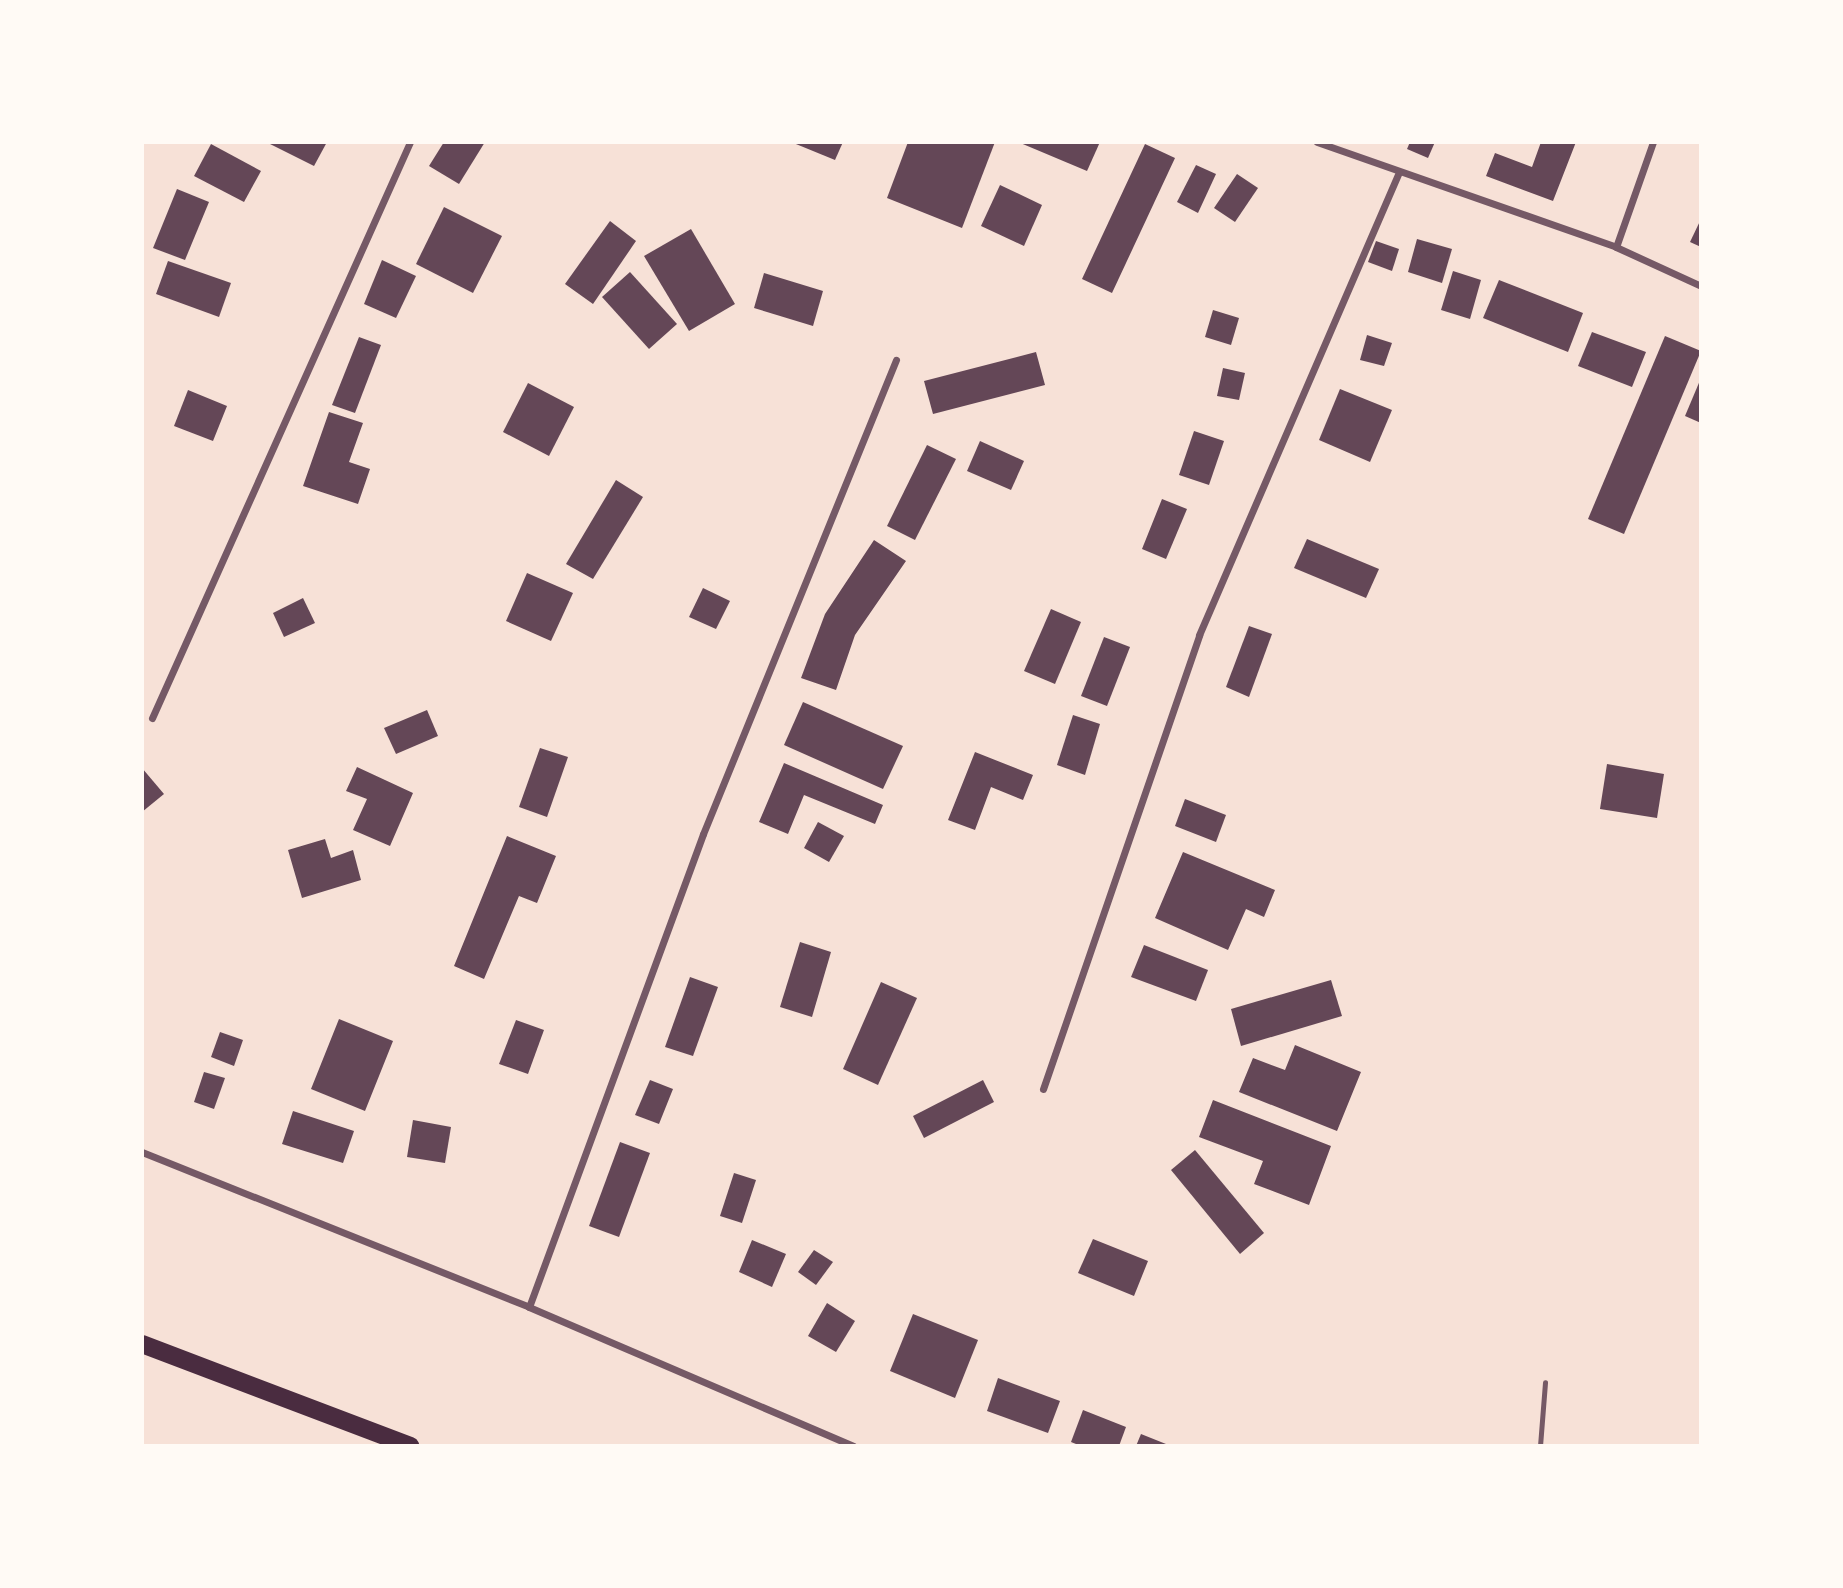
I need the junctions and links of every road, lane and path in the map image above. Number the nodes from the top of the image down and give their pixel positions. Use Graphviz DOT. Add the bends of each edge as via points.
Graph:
graph roads {
  1 [pos="410,142"];
  2 [pos="1317,142"];
  3 [pos="1653,142"];
  4 [pos="1399,172"];
  5 [pos="1616,247"];
  6 [pos="1701,286"];
  7 [pos="896,360"];
  8 [pos="152,718"];
  9 [pos="1043,1089"];
  10 [pos="142,1152"];
  11 [pos="529,1307"];
  12 [pos="142,1344"];
  13 [pos="1545,1382"];
  14 [pos="410,1446"];
  15 [pos="853,1446"];
  16 [pos="1540,1446"];
  1 -- 8 [label="street"];
  2 -- 4 [label="street"];
  3 -- 5 [label="street"];
  4 -- 5 [label="street"];
  4 -- 9 [label="street" via="1199,635"];
  5 -- 6 [label="street"];
  7 -- 11 [label="street" via="703,834"];
  10 -- 11 [label="street"];
  11 -- 15 [label="street"];
  12 -- 14 [label="main road"];
  13 -- 16 [label="lane"];
}
